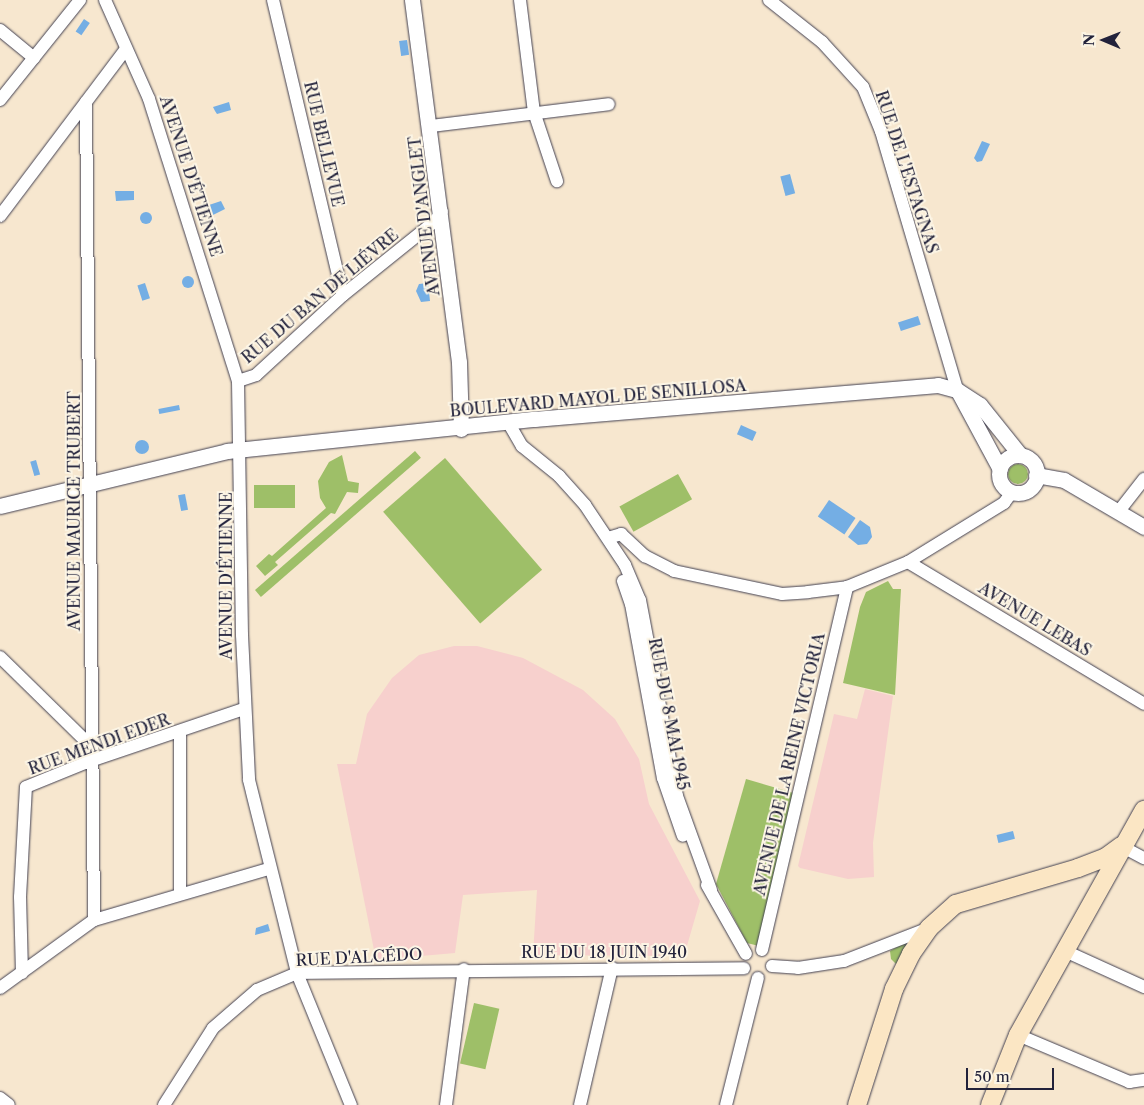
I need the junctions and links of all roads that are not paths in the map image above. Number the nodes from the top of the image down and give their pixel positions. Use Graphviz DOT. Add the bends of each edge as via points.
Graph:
graph roads {
  1 [pos="80,0"];
  2 [pos="105,0"];
  3 [pos="273,0"];
  4 [pos="412,0"];
  5 [pos="520,0"];
  6 [pos="769,0"];
  7 [pos="0,30"];
  8 [pos="126,49"];
  9 [pos="34,58"];
  10 [pos="0,100"];
  11 [pos="86,102"];
  12 [pos="610,104"];
  13 [pos="534,112"];
  14 [pos="431,126"];
  15 [pos="558,181"];
  16 [pos="442,211"];
  17 [pos="0,216"];
  18 [pos="343,295"];
  19 [pos="238,381"];
  20 [pos="957,390"];
  21 [pos="508,422"];
  22 [pos="461,428"];
  23 [pos="241,449"];
  24 [pos="1020,455"];
  25 [pos="1000,469"];
  26 [pos="1036,476"];
  27 [pos="1144,479"];
  28 [pos="92,484"];
  29 [pos="1012,492"];
  30 [pos="0,506"];
  31 [pos="1119,511"];
  32 [pos="1144,527"];
  33 [pos="608,538"];
  34 [pos="908,562"];
  35 [pos="847,587"];
  36 [pos="0,657"];
  37 [pos="1144,704"];
  38 [pos="244,709"];
  39 [pos="180,731"];
  40 [pos="90,745"];
  41 [pos="90,761"];
  42 [pos="1144,810"];
  43 [pos="1121,846"];
  44 [pos="1144,858"];
  45 [pos="1078,868"];
  46 [pos="268,869"];
  47 [pos="1097,890"];
  48 [pos="180,893"];
  49 [pos="94,920"];
  50 [pos="929,928"];
  51 [pos="762,950"];
  52 [pos="1065,951"];
  53 [pos="746,954"];
  54 [pos="772,966"];
  55 [pos="612,968"];
  56 [pos="744,968"];
  57 [pos="464,970"];
  58 [pos="22,973"];
  59 [pos="297,973"];
  60 [pos="758,978"];
  61 [pos="1144,987"];
  62 [pos="0,988"];
  63 [pos="1018,1035"];
  64 [pos="1144,1080"];
  65 [pos="0,1098"];
  66 [pos="9,1105"];
  67 [pos="164,1105"];
  68 [pos="351,1105"];
  69 [pos="446,1105"];
  70 [pos="580,1105"];
  71 [pos="726,1105"];
  72 [pos="858,1105"];
  73 [pos="990,1105"];
  1 -- 9 [label="street"];
  2 -- 8 [label="street, AVENUE D'ÉTIENNE"];
  3 -- 18 [label="street, RUE BELLEVUE"];
  4 -- 14 [label="street, AVENUE D'ANGLET"];
  5 -- 13 [label="street"];
  6 -- 20 [label="street, RUE DE L'ESTAGNAS" via="822,42 863,87 881,131"];
  7 -- 9 [label="street"];
  8 -- 11 [label="street"];
  8 -- 19 [label="street, AVENUE D'ÉTIENNE" via="149,99"];
  9 -- 10 [label="street"];
  11 -- 17 [label="street"];
  11 -- 28 [label="street, AVENUE MAURICE TRUBERT"];
  12 -- 13 [label="street"];
  13 -- 14 [label="street"];
  13 -- 15 [label="street"];
  14 -- 16 [label="street, AVENUE D'ANGLET"];
  16 -- 18 [label="street, RUE DU BAN DE LIÉVRE" via="435,222"];
  16 -- 22 [label="street, AVENUE D'ANGLET" via="460,362"];
  18 -- 19 [label="street, RUE DU BAN DE LIÉVRE" via="256,375"];
  19 -- 23 [label="street, AVENUE D'ÉTIENNE"];
  20 -- 21 [label="street, BOULEVARD MAYOL DE SENILLOSA" via="938,385"];
  20 -- 24 [label="street, BOULEVARD MAYOL DE SENILLOSA" via="980,405"];
  20 -- 25 [label="street"];
  21 -- 22 [label="street, BOULEVARD MAYOL DE SENILLOSA"];
  21 -- 33 [label="street, RUE DU 8 MAI 1945" via="522,446 559,476"];
  22 -- 23 [label="street, BOULEVARD MAYOL DE SENILLOSA"];
  23 -- 28 [label="street, BOULEVARD MAYOL DE SENILLOSA"];
  23 -- 38 [label="street, AVENUE D'ÉTIENNE"];
  24 -- 25 [label="street" via="1010,457"];
  24 -- 26 [label="street" via="1034,464"];
  25 -- 29 [label="street" via="1002,485"];
  26 -- 29 [label="street" via="1028,490"];
  26 -- 31 [label="street" via="1064,480"];
  27 -- 31 [label="street"];
  28 -- 30 [label="street, BOULEVARD MAYOL DE SENILLOSA"];
  28 -- 40 [label="street, AVENUE MAURICE TRUBERT"];
  29 -- 34 [label="street" via="1004,503"];
  31 -- 32 [label="street"];
  33 -- 35 [label="street" via="621,534 645,556 674,571 782,594"];
  33 -- 53 [label="street, RUE DU 8 MAI 1945" via="631,604 666,791 699,874"];
  34 -- 35 [label="street"];
  34 -- 37 [label="street, AVENUE LEBAS"];
  35 -- 51 [label="street, AVENUE DE LA REINE VICTORIA"];
  36 -- 40 [label="street"];
  38 -- 39 [label="street, RUE MENDI EDER"];
  38 -- 46 [label="street, AVENUE D'ÉTIENNE" via="249,780"];
  39 -- 41 [label="street, RUE MENDI EDER"];
  39 -- 48 [label="street"];
  40 -- 41 [label="street, AVENUE MAURICE TRUBERT"];
  41 -- 49 [label="street, AVENUE MAURICE TRUBERT"];
  41 -- 58 [label="street, RUE MENDI EDER" via="26,788 20,897"];
  42 -- 43 [label="main road"];
  43 -- 44 [label="street"];
  43 -- 45 [label="main road" via="1106,857"];
  43 -- 47 [label="main road"];
  45 -- 47 [label="main road" via="1093,876"];
  45 -- 50 [label="main road" via="956,904"];
  46 -- 48 [label="street"];
  46 -- 59 [label="street, AVENUE D'ÉTIENNE"];
  47 -- 52 [label="main road"];
  48 -- 49 [label="street"];
  49 -- 58 [label="street"];
  50 -- 54 [label="street" via="844,961 798,968"];
  50 -- 72 [label="main road" via="911,954 894,989"];
  51 -- 53 [label="street" via="754,949"];
  51 -- 54 [label="street" via="771,958"];
  52 -- 61 [label="street"];
  52 -- 63 [label="main road"];
  53 -- 56 [label="street"];
  54 -- 60 [label="street" via="767,975"];
  55 -- 56 [label="street, RUE DU 18 JUIN 1940"];
  55 -- 57 [label="street, RUE DU 18 JUIN 1940"];
  55 -- 70 [label="street"];
  56 -- 60 [label="street" via="749,975"];
  57 -- 59 [label="street, RUE D'ALCÉDO"];
  57 -- 69 [label="street"];
  58 -- 62 [label="street"];
  59 -- 67 [label="street, RUE D'ALCÉDO" via="257,990 213,1028"];
  59 -- 68 [label="street, AVENUE D'ÉTIENNE"];
  60 -- 71 [label="street"];
  63 -- 64 [label="street" via="1129,1082"];
  63 -- 73 [label="main road"];
  65 -- 66 [label="street"];
}
